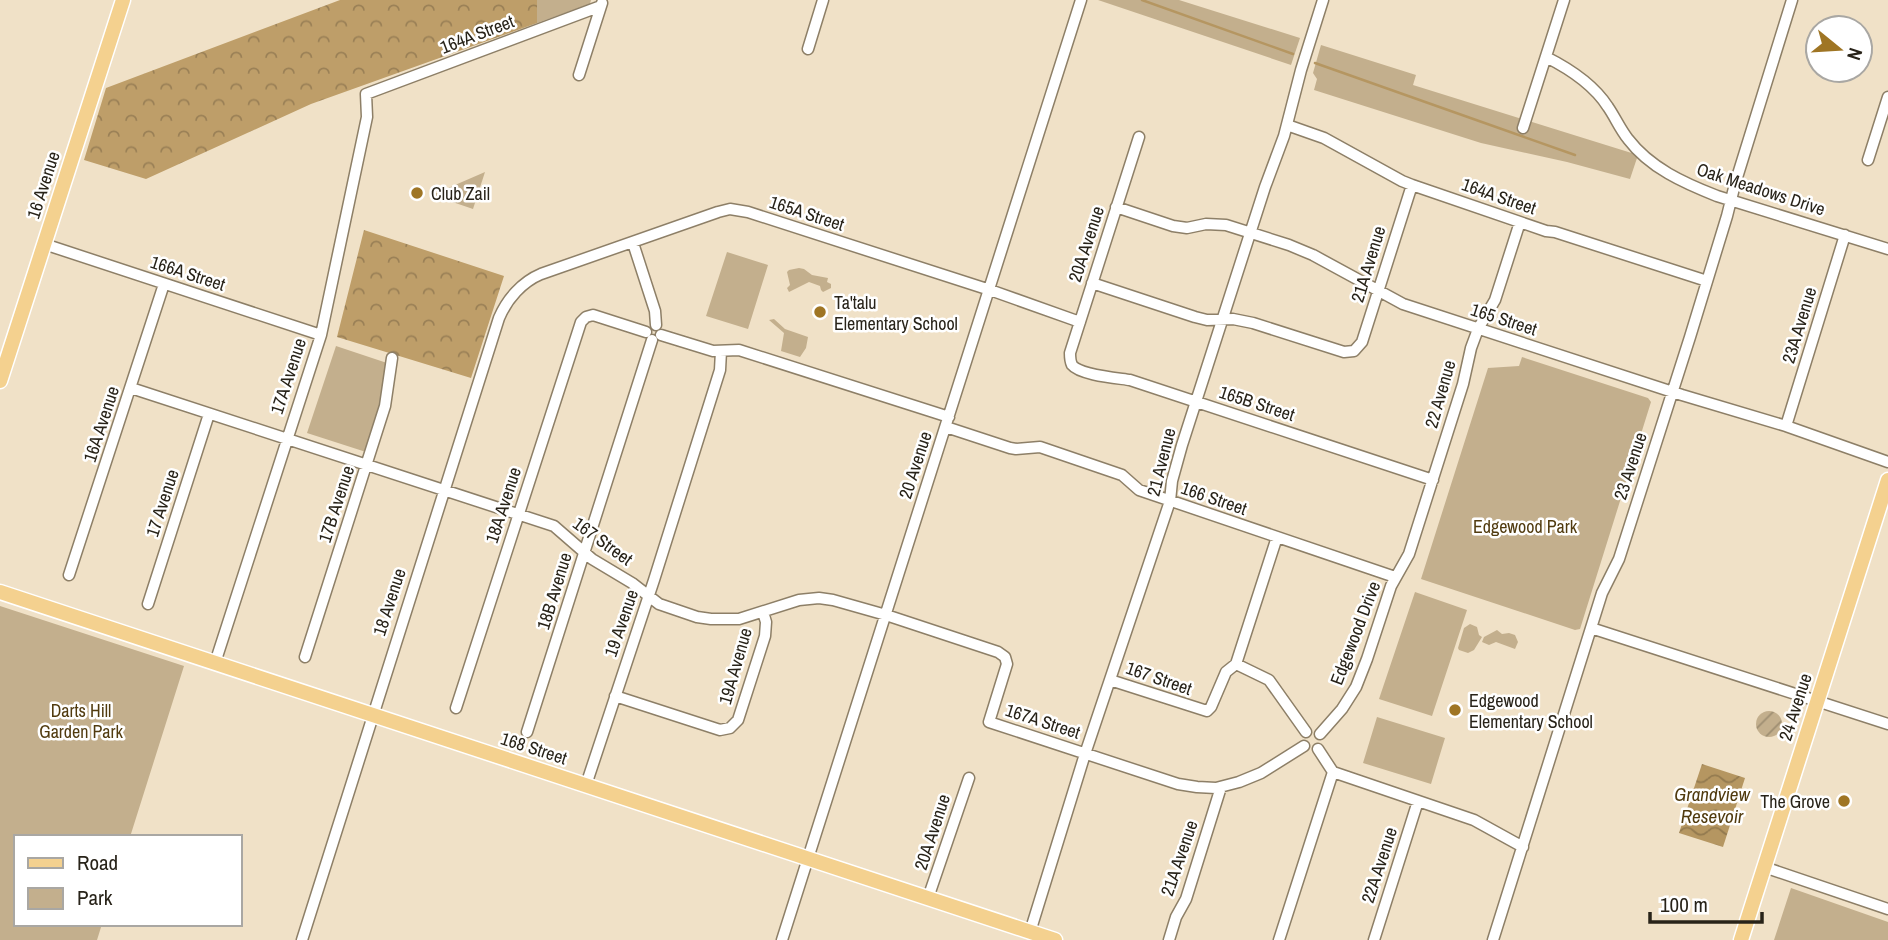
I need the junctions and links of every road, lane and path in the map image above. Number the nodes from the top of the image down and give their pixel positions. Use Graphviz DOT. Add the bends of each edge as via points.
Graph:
graph roads {
  1 [pos="124,0"];
  2 [pos="823,0"];
  3 [pos="1081,0"];
  4 [pos="1324,0"];
  5 [pos="1564,0"];
  6 [pos="1792,0"];
  7 [pos="602,3"];
  8 [pos="808,49"];
  9 [pos="1546,57"];
  10 [pos="579,75"];
  11 [pos="366,94"];
  12 [pos="1888,97"];
  13 [pos="1287,125"];
  14 [pos="1523,128"];
  15 [pos="1139,137"];
  16 [pos="1868,160"];
  17 [pos="1412,185"];
  18 [pos="1731,201"];
  19 [pos="1116,207"];
  20 [pos="1520,222"];
  21 [pos="1251,233"];
  22 [pos="1845,235"];
  23 [pos="633,243"];
  24 [pos="44,244"];
  25 [pos="1888,249"];
  26 [pos="1707,281"];
  27 [pos="525,283"];
  28 [pos="1092,283"];
  29 [pos="164,284"];
  30 [pos="990,290"];
  31 [pos="1378,291"];
  32 [pos="588,316"];
  33 [pos="1222,319"];
  34 [pos="1080,322"];
  35 [pos="1478,329"];
  36 [pos="654,333"];
  37 [pos="321,335"];
  38 [pos="721,351"];
  39 [pos="392,358"];
  40 [pos="1070,362"];
  41 [pos="0,381"];
  42 [pos="131,388"];
  43 [pos="1672,392"];
  44 [pos="1196,401"];
  45 [pos="209,414"];
  46 [pos="948,422"];
  47 [pos="1786,426"];
  48 [pos="286,439"];
  49 [pos="1888,462"];
  50 [pos="367,466"];
  51 [pos="1888,469"];
  52 [pos="1433,480"];
  53 [pos="1887,483"];
  54 [pos="443,491"];
  55 [pos="1170,501"];
  56 [pos="518,514"];
  57 [pos="1277,537"];
  58 [pos="585,552"];
  59 [pos="69,575"];
  60 [pos="1395,577"];
  61 [pos="0,592"];
  62 [pos="648,596"];
  63 [pos="148,604"];
  64 [pos="764,612"];
  65 [pos="886,615"];
  66 [pos="1591,628"];
  67 [pos="305,657"];
  68 [pos="215,663"];
  69 [pos="1236,664"];
  70 [pos="1110,680"];
  71 [pos="615,696"];
  72 [pos="1817,701"];
  73 [pos="456,708"];
  74 [pos="372,715"];
  75 [pos="989,722"];
  76 [pos="1888,724"];
  77 [pos="527,732"];
  78 [pos="1306,732"];
  79 [pos="1320,734"];
  80 [pos="1304,746"];
  81 [pos="1318,749"];
  82 [pos="1086,754"];
  83 [pos="1333,772"];
  84 [pos="969,778"];
  85 [pos="586,785"];
  86 [pos="1222,787"];
  87 [pos="1418,801"];
  88 [pos="1523,846"];
  89 [pos="808,858"];
  90 [pos="1764,867"];
  91 [pos="929,898"];
  92 [pos="1888,909"];
  93 [pos="1030,932"];
  94 [pos="302,940"];
  95 [pos="782,940"];
  96 [pos="1055,940"];
  97 [pos="1168,940"];
  98 [pos="1279,940"];
  99 [pos="1374,940"];
  100 [pos="1493,940"];
  101 [pos="1741,940"];
  1 -- 24 [label="main road, 16 Avenue"];
  2 -- 8 [label="street"];
  3 -- 30 [label="street, 20 Avenue"];
  4 -- 13 [label="street, 21 Avenue"];
  5 -- 9 [label="street"];
  6 -- 18 [label="street, 23 Avenue"];
  7 -- 10 [label="street"];
  7 -- 11 [label="street, 164A Street"];
  9 -- 14 [label="street"];
  9 -- 18 [label="street, Oak Meadows Drive" via="1595,91 1627,138 1651,162 1690,186"];
  11 -- 37 [label="street, 17A Avenue" via="368,117"];
  12 -- 16 [label="street"];
  13 -- 17 [label="street, 164A Street" via="1324,138"];
  13 -- 21 [label="street, 21 Avenue"];
  15 -- 19 [label="street, 20A Avenue"];
  17 -- 20 [label="street, 164A Street"];
  17 -- 31 [label="street, 21A Avenue"];
  18 -- 22 [label="street, Oak Meadows Drive"];
  18 -- 26 [label="street, 23 Avenue"];
  19 -- 21 [label="street, 165 Street" via="1173,226 1226,225"];
  19 -- 28 [label="street, 20A Avenue"];
  20 -- 26 [label="street, 164A Street"];
  20 -- 35 [label="street, 22 Avenue" via="1495,300"];
  21 -- 31 [label="street, 165 Street" via="1301,250"];
  21 -- 33 [label="street, 21 Avenue"];
  22 -- 25 [label="street, Oak Meadows Drive"];
  22 -- 47 [label="street, 23A Avenue"];
  23 -- 27 [label="street, 165A Street"];
  23 -- 30 [label="street, 165A Street" via="736,210"];
  23 -- 36 [label="street, 18B Avenue" via="656,312"];
  24 -- 29 [label="street, 166A Street"];
  24 -- 41 [label="main road, 16 Avenue"];
  26 -- 43 [label="street, 23 Avenue"];
  27 -- 54 [label="street, 18 Avenue" via="499,318"];
  28 -- 33 [label="street" via="1195,317"];
  28 -- 34 [label="street, 20A Avenue"];
  29 -- 37 [label="street, 166A Street"];
  29 -- 42 [label="street, 16A Avenue"];
  30 -- 34 [label="street, 165A Street"];
  30 -- 46 [label="street, 20 Avenue"];
  31 -- 33 [label="street, 21A Avenue" via="1363,342 1354,351"];
  31 -- 35 [label="street, 165 Street"];
  32 -- 36 [label="street, 166 Street"];
  32 -- 56 [label="street, 18A Avenue" via="581,323"];
  33 -- 44 [label="street, 21 Avenue"];
  34 -- 40 [label="street, 20A Avenue"];
  35 -- 43 [label="street, 165 Street"];
  35 -- 52 [label="street, 22 Avenue"];
  36 -- 38 [label="street, 166 Street"];
  36 -- 58 [label="street, 18B Avenue"];
  37 -- 48 [label="street, 17A Avenue"];
  38 -- 46 [label="street, 166 Street" via="739,350"];
  38 -- 62 [label="street, 19 Avenue" via="720,370"];
  39 -- 50 [label="street, 17B Avenue" via="385,407"];
  40 -- 44 [label="street, 165B Street" via="1088,373 1130,380"];
  42 -- 45 [label="street, 167 Street"];
  42 -- 59 [label="street, 16A Avenue"];
  43 -- 47 [label="street, 165 Street"];
  43 -- 66 [label="street, 23 Avenue" via="1619,559"];
  44 -- 52 [label="street, 165B Street"];
  44 -- 55 [label="street, 21 Avenue"];
  45 -- 48 [label="street, 167 Street"];
  45 -- 63 [label="street, 17 Avenue"];
  46 -- 55 [label="street, 166 Street" via="1010,448 1040,447 1122,475 1139,491"];
  46 -- 65 [label="street, 20 Avenue"];
  47 -- 49 [label="street, 165 Street"];
  48 -- 50 [label="street, 167 Street"];
  48 -- 68 [label="street, 17A Avenue"];
  50 -- 54 [label="street, 167 Street"];
  50 -- 67 [label="street, 17B Avenue"];
  51 -- 53 [label="main road, 24 Avenue"];
  52 -- 60 [label="street, 22 Avenue" via="1409,554"];
  53 -- 72 [label="main road, 24 Avenue"];
  54 -- 56 [label="street, 167 Street"];
  54 -- 74 [label="street, 18 Avenue"];
  55 -- 57 [label="street, 166 Street"];
  55 -- 70 [label="street, 21 Avenue"];
  56 -- 58 [label="street, 167 Street" via="554,526"];
  56 -- 73 [label="street, 18A Avenue"];
  57 -- 60 [label="street, 166 Street"];
  57 -- 69 [label="street"];
  58 -- 62 [label="street, 167 Street"];
  58 -- 77 [label="street, 18B Avenue"];
  60 -- 79 [label="street, Edgewood Drive" via="1356,687"];
  61 -- 68 [label="main road, 168 Street"];
  62 -- 64 [label="street, 167 Street" via="670,609 711,620"];
  62 -- 71 [label="street, 19 Avenue"];
  64 -- 65 [label="street, 167 Street" via="819,598"];
  64 -- 71 [label="street, 19A Avenue" via="765,636 738,720 730,728 720,730"];
  65 -- 75 [label="street, 167 Street" via="1004,657 1007,664"];
  65 -- 89 [label="street, 20 Avenue"];
  66 -- 72 [label="street"];
  66 -- 88 [label="street, 23 Avenue"];
  68 -- 74 [label="main road, 168 Street"];
  69 -- 70 [label="street, 167 Street" via="1226,672 1207,711"];
  69 -- 78 [label="street" via="1269,680"];
  70 -- 82 [label="street, 21 Avenue"];
  71 -- 85 [label="street, 19 Avenue"];
  72 -- 76 [label="street"];
  72 -- 90 [label="main road, 24 Avenue"];
  74 -- 85 [label="main road, 168 Street"];
  74 -- 94 [label="street, 18 Avenue"];
  75 -- 82 [label="street, 167A Street"];
  78 -- 79 [label="street"];
  78 -- 80 [label="street"];
  79 -- 81 [label="street"];
  80 -- 81 [label="street"];
  80 -- 86 [label="street" via="1261,773"];
  81 -- 83 [label="street"];
  82 -- 86 [label="street" via="1178,784"];
  82 -- 93 [label="street, 21 Avenue"];
  83 -- 87 [label="street"];
  83 -- 98 [label="street"];
  84 -- 91 [label="street, 20A Avenue"];
  85 -- 89 [label="main road, 168 Street"];
  86 -- 97 [label="street, 21A Avenue"];
  87 -- 88 [label="street" via="1474,820"];
  87 -- 99 [label="street, 22A Avenue"];
  88 -- 100 [label="street, 23 Avenue"];
  89 -- 91 [label="main road, 168 Street"];
  89 -- 95 [label="street, 20 Avenue"];
  90 -- 92 [label="street"];
  90 -- 101 [label="main road, 24 Avenue"];
  91 -- 93 [label="main road, 168 Street"];
  93 -- 96 [label="main road, 168 Street"];
}
